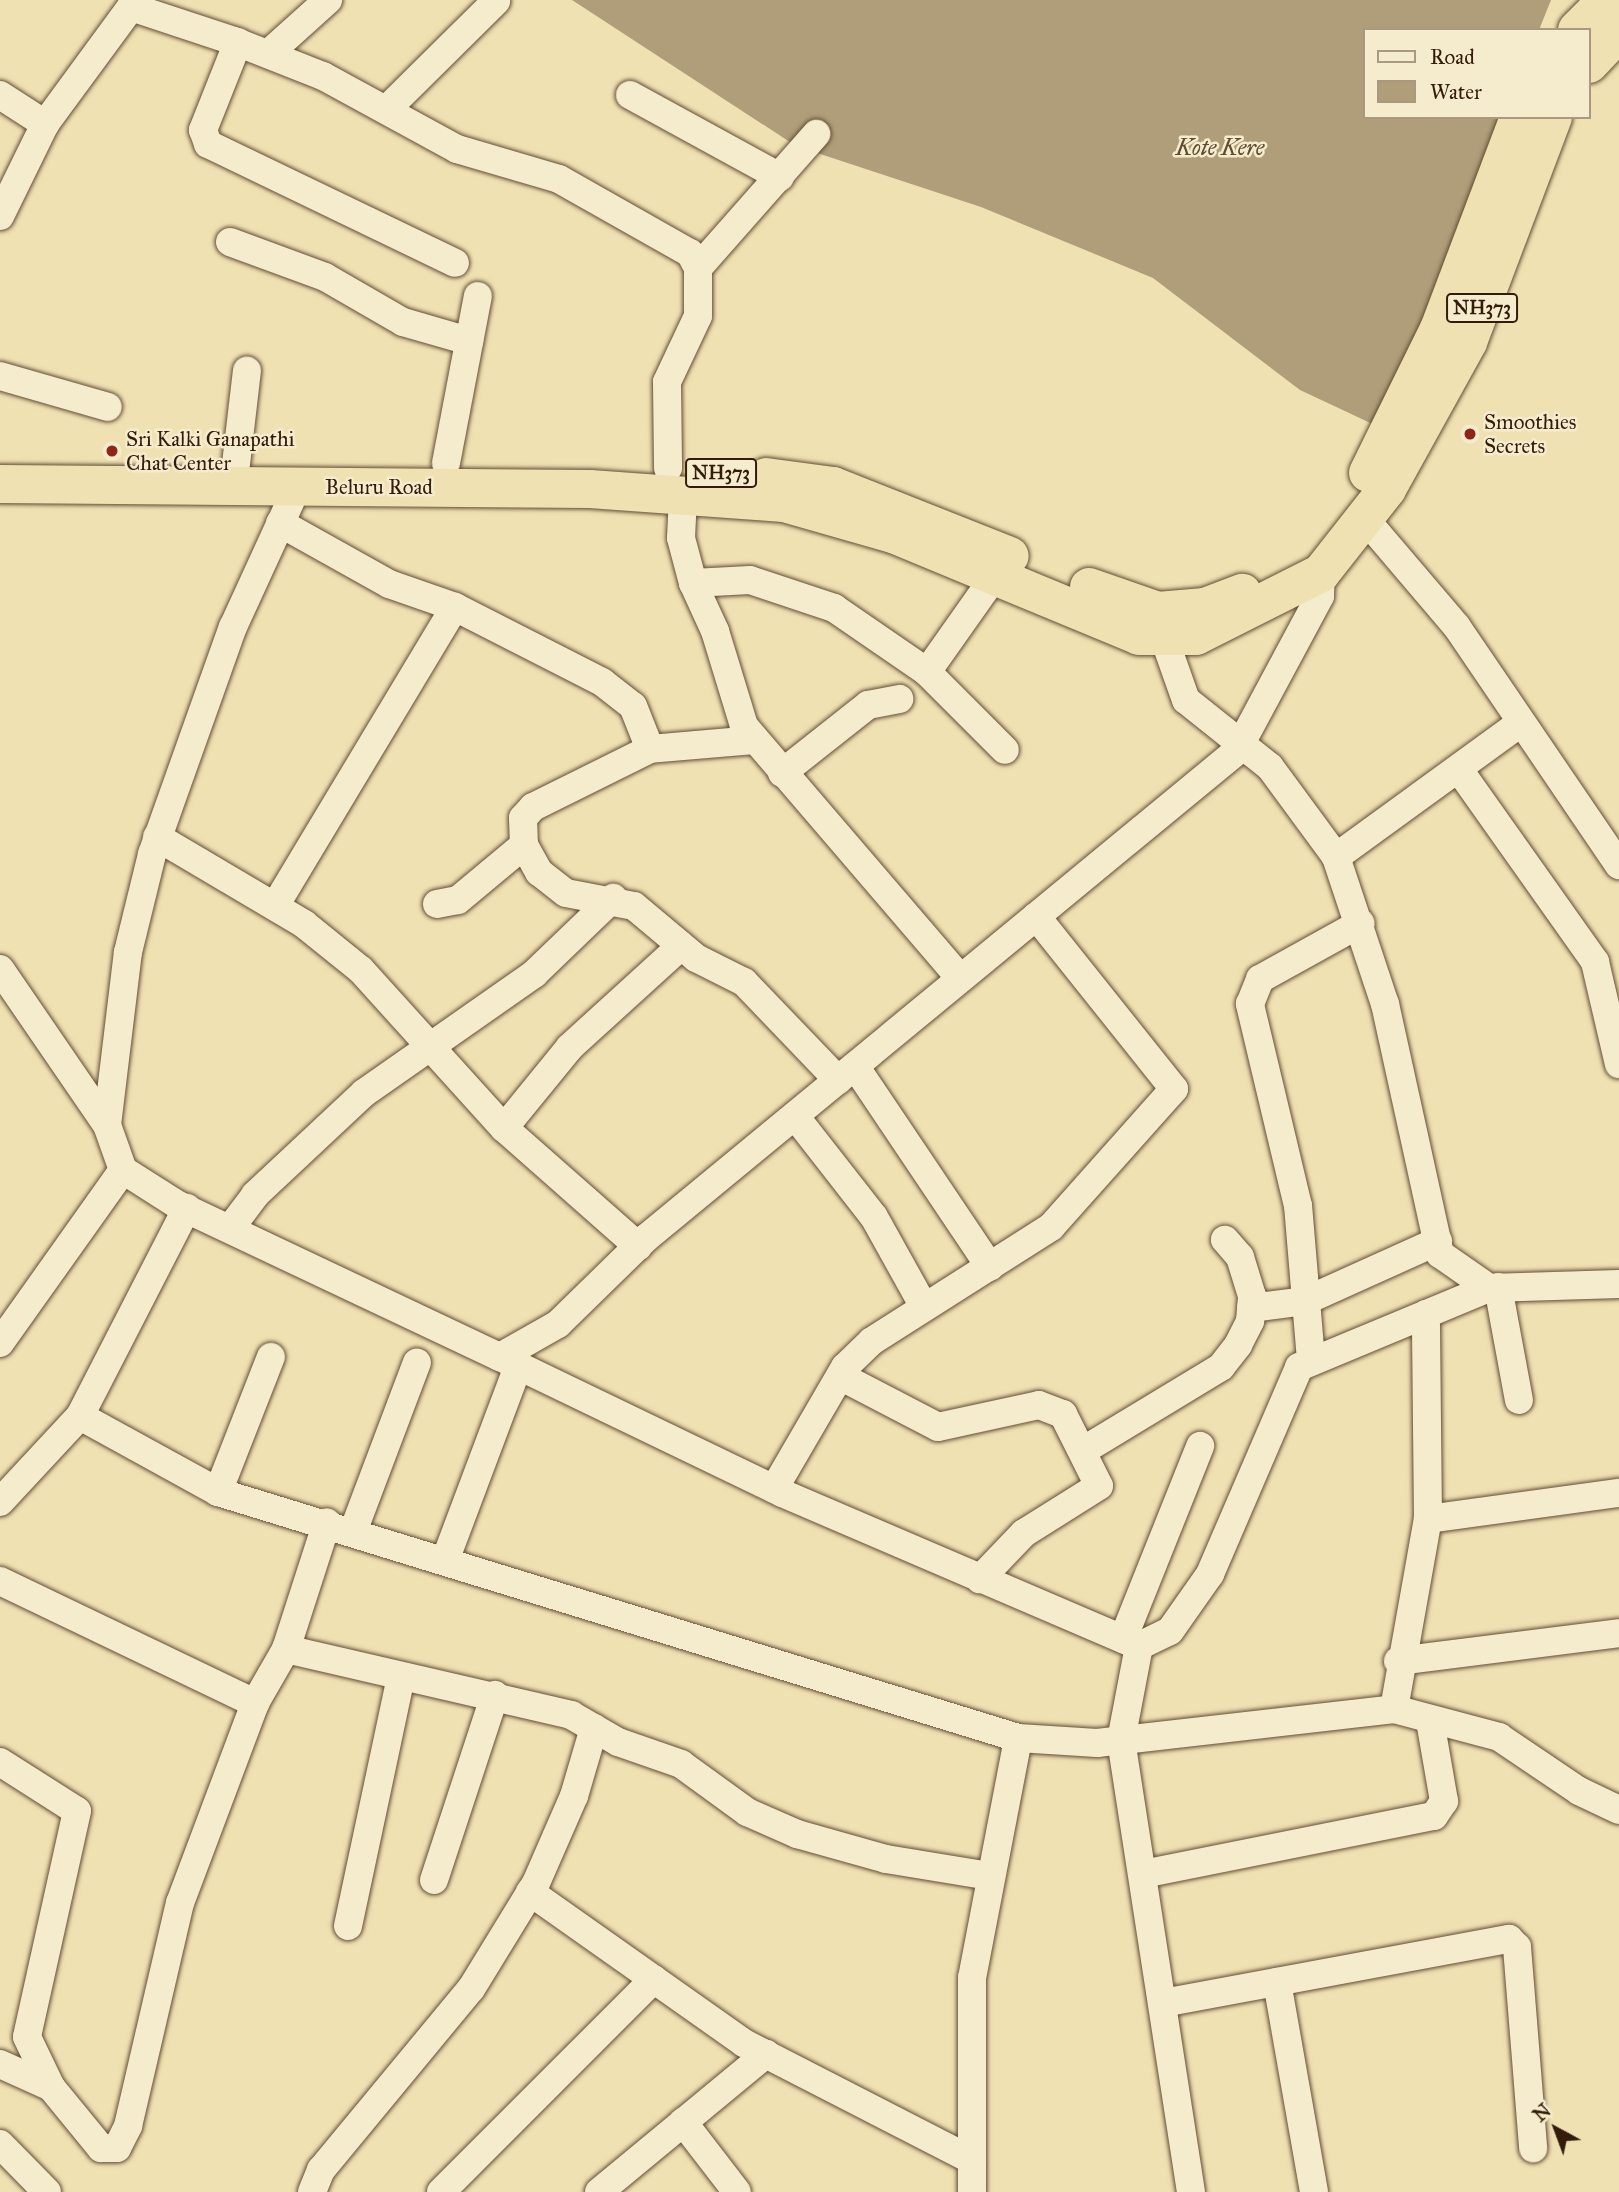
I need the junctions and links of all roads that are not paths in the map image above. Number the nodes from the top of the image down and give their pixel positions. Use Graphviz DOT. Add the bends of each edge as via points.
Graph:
graph roads {
  1 [pos="328,0"];
  2 [pos="1607,0"];
  3 [pos="496,1"];
  4 [pos="133,3"];
  5 [pos="1579,28"];
  6 [pos="1619,32"];
  7 [pos="238,43"];
  8 [pos="268,54"];
  9 [pos="1591,62"];
  10 [pos="0,95"];
  11 [pos="630,95"];
  12 [pos="386,110"];
  13 [pos="1518,119"];
  14 [pos="1552,119"];
  15 [pos="45,124"];
  16 [pos="816,134"];
  17 [pos="780,177"];
  18 [pos="0,216"];
  19 [pos="230,242"];
  20 [pos="455,263"];
  21 [pos="698,268"];
  22 [pos="478,296"];
  23 [pos="469,341"];
  24 [pos="247,371"];
  25 [pos="0,376"];
  26 [pos="108,407"];
  27 [pos="446,463"];
  28 [pos="0,464"];
  29 [pos="236,464"];
  30 [pos="676,482"];
  31 [pos="0,484"];
  32 [pos="297,487"];
  33 [pos="1366,520"];
  34 [pos="280,523"];
  35 [pos="1321,573"];
  36 [pos="994,577"];
  37 [pos="693,583"];
  38 [pos="456,607"];
  39 [pos="1164,638"];
  40 [pos="927,672"];
  41 [pos="899,699"];
  42 [pos="1519,724"];
  43 [pos="754,740"];
  44 [pos="1242,741"];
  45 [pos="650,749"];
  46 [pos="1005,750"];
  47 [pos="1460,771"];
  48 [pos="782,773"];
  49 [pos="157,837"];
  50 [pos="524,845"];
  51 [pos="1336,857"];
  52 [pos="1619,865"];
  53 [pos="613,898"];
  54 [pos="437,904"];
  55 [pos="275,906"];
  56 [pos="1036,916"];
  57 [pos="1361,923"];
  58 [pos="681,946"];
  59 [pos="960,978"];
  60 [pos="5,986"];
  61 [pos="436,1047"];
  62 [pos="1619,1064"];
  63 [pos="847,1073"];
  64 [pos="795,1116"];
  65 [pos="107,1125"];
  66 [pos="504,1128"];
  67 [pos="123,1170"];
  68 [pos="187,1208"];
  69 [pos="232,1226"];
  70 [pos="1224,1240"];
  71 [pos="1438,1241"];
  72 [pos="638,1246"];
  73 [pos="990,1267"];
  74 [pos="1619,1284"];
  75 [pos="1494,1288"];
  76 [pos="1305,1301"];
  77 [pos="924,1307"];
  78 [pos="1251,1308"];
  79 [pos="1426,1314"];
  80 [pos="0,1343"];
  81 [pos="271,1357"];
  82 [pos="1311,1360"];
  83 [pos="417,1362"];
  84 [pos="509,1362"];
  85 [pos="841,1376"];
  86 [pos="1519,1401"];
  87 [pos="80,1416"];
  88 [pos="1200,1446"];
  89 [pos="1084,1450"];
  90 [pos="774,1489"];
  91 [pos="218,1492"];
  92 [pos="1619,1493"];
  93 [pos="0,1502"];
  94 [pos="1429,1519"];
  95 [pos="340,1525"];
  96 [pos="446,1558"];
  97 [pos="980,1580"];
  98 [pos="0,1581"];
  99 [pos="1619,1633"];
  100 [pos="1131,1642"];
  101 [pos="286,1649"];
  102 [pos="1398,1661"];
  103 [pos="401,1677"];
  104 [pos="495,1695"];
  105 [pos="255,1703"];
  106 [pos="1394,1709"];
  107 [pos="1430,1721"];
  108 [pos="594,1728"];
  109 [pos="1018,1738"];
  110 [pos="1121,1740"];
  111 [pos="0,1762"];
  112 [pos="1618,1813"];
  113 [pos="1143,1874"];
  114 [pos="990,1876"];
  115 [pos="434,1880"];
  116 [pos="530,1892"];
  117 [pos="348,1926"];
  118 [pos="654,1979"];
  119 [pos="1277,1982"];
  120 [pos="1163,2003"];
  121 [pos="766,2054"];
  122 [pos="0,2064"];
  123 [pos="51,2087"];
  124 [pos="683,2122"];
  125 [pos="0,2144"];
  126 [pos="1533,2148"];
  127 [pos="972,2160"];
  128 [pos="47,2192"];
  129 [pos="312,2192"];
  130 [pos="441,2192"];
  131 [pos="599,2192"];
  132 [pos="737,2192"];
  133 [pos="972,2192"];
  134 [pos="1191,2192"];
  135 [pos="1314,2192"];
  1 -- 8 [label="street"];
  2 -- 5 [label="highway"];
  3 -- 12 [label="street"];
  4 -- 7 [label="street"];
  4 -- 15 [label="street"];
  6 -- 9 [label="highway"];
  7 -- 8 [label="street"];
  7 -- 20 [label="street" via="203,130 208,144"];
  8 -- 12 [label="street"];
  10 -- 15 [label="street"];
  11 -- 17 [label="street"];
  12 -- 21 [label="street" via="457,149 559,179 675,239"];
  13 -- 30 [label="highway, NH373" via="1439,329 1351,506 1302,558 1239,594 1205,607 1158,611 833,486"];
  14 -- 33 [label="highway, NH373" via="1468,342"];
  15 -- 18 [label="street"];
  16 -- 17 [label="street"];
  17 -- 21 [label="street"];
  19 -- 23 [label="street" via="325,277 403,322"];
  21 -- 30 [label="street" via="698,316 667,382 663,410"];
  22 -- 23 [label="street"];
  23 -- 27 [label="street"];
  24 -- 29 [label="street"];
  25 -- 26 [label="street"];
  27 -- 29 [label="highway, NH373"];
  27 -- 30 [label="highway, NH373"];
  28 -- 29 [label="highway, NH373"];
  30 -- 32 [label="highway, Beluru Road / NH373" via="590,489"];
  30 -- 36 [label="highway, NH373" via="826,513"];
  30 -- 37 [label="street" via="681,538"];
  31 -- 32 [label="highway, Beluru Road / NH373"];
  32 -- 34 [label="street"];
  33 -- 35 [label="highway, NH373"];
  33 -- 42 [label="street" via="1457,627"];
  34 -- 38 [label="street" via="389,584"];
  34 -- 49 [label="street" via="233,627"];
  35 -- 39 [label="highway, NH373" via="1233,623 1196,636"];
  35 -- 44 [label="street" via="1320,596"];
  36 -- 39 [label="highway, NH373" via="1139,636"];
  36 -- 40 [label="street"];
  37 -- 40 [label="street" via="750,580 834,608"];
  37 -- 43 [label="street"];
  38 -- 45 [label="street" via="602,682 633,706"];
  38 -- 55 [label="street"];
  39 -- 44 [label="street" via="1186,700"];
  40 -- 46 [label="street"];
  41 -- 48 [label="street" via="868,705"];
  42 -- 47 [label="street"];
  42 -- 52 [label="street"];
  43 -- 45 [label="street"];
  43 -- 48 [label="street"];
  44 -- 51 [label="street" via="1305,809"];
  44 -- 56 [label="street"];
  45 -- 50 [label="street" via="533,807 523,818"];
  47 -- 51 [label="street"];
  47 -- 62 [label="street" via="1595,962"];
  48 -- 59 [label="street"];
  49 -- 55 [label="street"];
  49 -- 65 [label="street" via="128,952"];
  50 -- 53 [label="street" via="540,872 566,893"];
  50 -- 54 [label="street" via="458,900"];
  51 -- 57 [label="street"];
  53 -- 58 [label="street" via="634,906"];
  53 -- 61 [label="street" via="534,974"];
  55 -- 61 [label="street" via="361,970"];
  56 -- 59 [label="street"];
  56 -- 73 [label="street" via="1174,1090 1051,1227"];
  57 -- 71 [label="street"];
  57 -- 76 [label="street" via="1260,978 1250,1004 1298,1206"];
  58 -- 63 [label="street" via="744,982"];
  58 -- 66 [label="street" via="570,1047"];
  59 -- 63 [label="street"];
  60 -- 65 [label="street"];
  61 -- 66 [label="street"];
  61 -- 69 [label="street" via="364,1093 255,1195"];
  63 -- 64 [label="street"];
  63 -- 73 [label="street"];
  64 -- 72 [label="street"];
  64 -- 77 [label="street" via="874,1217"];
  65 -- 67 [label="street"];
  66 -- 72 [label="street"];
  67 -- 68 [label="street"];
  67 -- 80 [label="street"];
  68 -- 69 [label="street"];
  68 -- 87 [label="street"];
  69 -- 84 [label="street"];
  70 -- 78 [label="street" via="1240,1257"];
  71 -- 75 [label="street" via="1448,1262"];
  71 -- 76 [label="street"];
  72 -- 84 [label="street" via="558,1324"];
  73 -- 77 [label="street"];
  74 -- 75 [label="street"];
  75 -- 79 [label="street"];
  75 -- 86 [label="street"];
  76 -- 78 [label="street"];
  76 -- 82 [label="street"];
  77 -- 85 [label="street" via="872,1341"];
  78 -- 89 [label="street" via="1238,1345 1221,1367"];
  79 -- 82 [label="street"];
  79 -- 94 [label="street"];
  81 -- 91 [label="street"];
  82 -- 100 [label="street" via="1291,1378 1210,1574 1170,1631"];
  83 -- 95 [label="street"];
  84 -- 90 [label="street"];
  84 -- 96 [label="street"];
  85 -- 89 [label="street" via="938,1427 1052,1406"];
  85 -- 90 [label="street"];
  87 -- 91 [label="street"];
  87 -- 93 [label="street"];
  88 -- 100 [label="street"];
  89 -- 97 [label="street" via="1099,1477 1094,1494 1024,1533"];
  90 -- 97 [label="street"];
  91 -- 95 [label="street"];
  92 -- 94 [label="street"];
  94 -- 102 [label="street"];
  95 -- 96 [label="street"];
  95 -- 101 [label="street"];
  96 -- 109 [label="street"];
  97 -- 100 [label="street"];
  98 -- 105 [label="street"];
  99 -- 102 [label="street"];
  100 -- 110 [label="street"];
  101 -- 103 [label="street"];
  101 -- 105 [label="street"];
  102 -- 106 [label="street"];
  103 -- 104 [label="street"];
  103 -- 117 [label="street"];
  104 -- 108 [label="street" via="571,1715"];
  104 -- 115 [label="street"];
  105 -- 123 [label="street" via="180,1903 128,2126 117,2148 101,2148"];
  106 -- 107 [label="street"];
  106 -- 110 [label="street"];
  107 -- 112 [label="street" via="1499,1737"];
  107 -- 113 [label="street" via="1444,1801 1434,1816"];
  108 -- 114 [label="street" via="681,1764 747,1812 797,1834 886,1859"];
  108 -- 116 [label="street" via="574,1796"];
  109 -- 110 [label="street"];
  109 -- 114 [label="street"];
  110 -- 113 [label="street"];
  111 -- 123 [label="street" via="77,1811 27,2037"];
  113 -- 120 [label="street"];
  114 -- 127 [label="street" via="972,1978"];
  116 -- 118 [label="street"];
  116 -- 129 [label="street" via="471,1989 321,2170"];
  118 -- 121 [label="street"];
  118 -- 130 [label="street"];
  119 -- 120 [label="street"];
  119 -- 126 [label="street" via="1515,1941"];
  119 -- 135 [label="street"];
  120 -- 134 [label="street"];
  121 -- 124 [label="street"];
  121 -- 127 [label="street"];
  122 -- 123 [label="street"];
  124 -- 131 [label="street"];
  124 -- 132 [label="street"];
  125 -- 128 [label="street"];
  127 -- 133 [label="street"];
}
